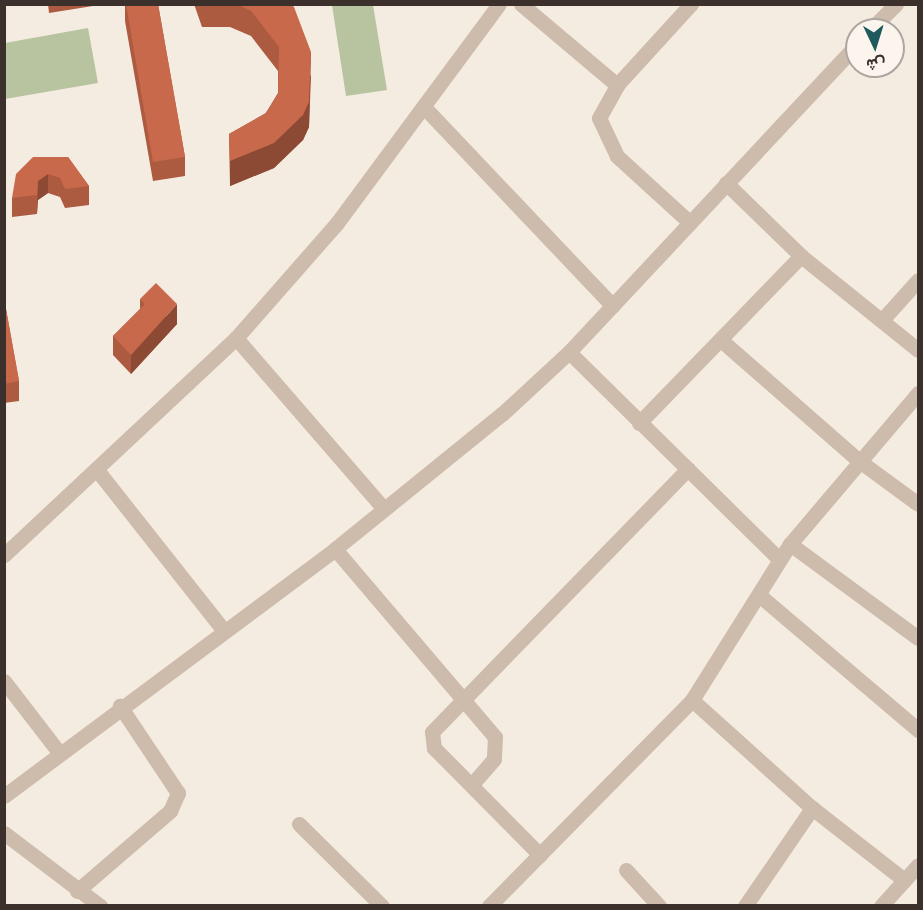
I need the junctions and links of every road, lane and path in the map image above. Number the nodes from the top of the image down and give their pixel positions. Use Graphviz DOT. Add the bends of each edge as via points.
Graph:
graph roads {
  1 [pos="498,4"];
  2 [pos="521,4"];
  3 [pos="691,4"];
  4 [pos="845,57"];
  5 [pos="617,85"];
  6 [pos="424,107"];
  7 [pos="726,183"];
  8 [pos="687,220"];
  9 [pos="801,256"];
  10 [pos="918,280"];
  11 [pos="614,306"];
  12 [pos="883,319"];
  13 [pos="236,338"];
  14 [pos="722,341"];
  15 [pos="918,350"];
  16 [pos="569,352"];
  17 [pos="918,393"];
  18 [pos="639,423"];
  19 [pos="858,460"];
  20 [pos="688,469"];
  21 [pos="97,470"];
  22 [pos="918,504"];
  23 [pos="384,509"];
  24 [pos="789,544"];
  25 [pos="335,549"];
  26 [pos="4,555"];
  27 [pos="779,559"];
  28 [pos="759,596"];
  29 [pos="918,617"];
  30 [pos="222,628"];
  31 [pos="914,634"];
  32 [pos="4,681"];
  33 [pos="463,699"];
  34 [pos="692,700"];
  35 [pos="120,706"];
  36 [pos="918,730"];
  37 [pos="58,751"];
  38 [pos="472,784"];
  39 [pos="4,796"];
  40 [pos="812,808"];
  41 [pos="299,824"];
  42 [pos="4,833"];
  43 [pos="540,855"];
  44 [pos="918,865"];
  45 [pos="626,870"];
  46 [pos="904,880"];
  47 [pos="77,891"];
  48 [pos="100,906"];
  49 [pos="382,906"];
  50 [pos="489,906"];
  51 [pos="659,906"];
  52 [pos="745,906"];
  53 [pos="881,906"];
  1 -- 6 [label="street"];
  2 -- 5 [label="street"];
  3 -- 5 [label="street"];
  4 -- 7 [label="street"];
  5 -- 8 [label="street" via="602,109 601,130 639,181"];
  6 -- 11 [label="street"];
  6 -- 13 [label="street" via="337,223"];
  7 -- 8 [label="street"];
  7 -- 9 [label="street"];
  8 -- 11 [label="street"];
  9 -- 12 [label="street"];
  9 -- 14 [label="street"];
  10 -- 12 [label="street"];
  11 -- 16 [label="street"];
  12 -- 15 [label="street"];
  13 -- 21 [label="street"];
  13 -- 23 [label="street"];
  14 -- 18 [label="street"];
  14 -- 19 [label="street"];
  16 -- 18 [label="street"];
  16 -- 23 [label="street"];
  17 -- 19 [label="street"];
  18 -- 20 [label="street"];
  19 -- 22 [label="street"];
  19 -- 24 [label="street"];
  20 -- 27 [label="street"];
  20 -- 33 [label="street"];
  21 -- 26 [label="street"];
  21 -- 30 [label="street"];
  23 -- 25 [label="street"];
  24 -- 27 [label="street"];
  24 -- 31 [label="street"];
  25 -- 30 [label="street"];
  25 -- 33 [label="street"];
  27 -- 28 [label="street"];
  28 -- 34 [label="street"];
  28 -- 36 [label="street"];
  29 -- 31 [label="street"];
  30 -- 35 [label="street"];
  32 -- 37 [label="street"];
  33 -- 38 [label="street" via="496,744 494,759"];
  33 -- 38 [label="street" via="432,732 433,741"];
  34 -- 40 [label="street"];
  34 -- 43 [label="street"];
  35 -- 37 [label="street"];
  35 -- 47 [label="street" via="178,793 170,811"];
  37 -- 39 [label="street"];
  38 -- 43 [label="street"];
  40 -- 46 [label="street"];
  40 -- 52 [label="street"];
  41 -- 49 [label="street"];
  42 -- 47 [label="street"];
  43 -- 50 [label="street"];
  44 -- 46 [label="street"];
  45 -- 51 [label="street"];
  46 -- 53 [label="street"];
  47 -- 48 [label="street"];
}
